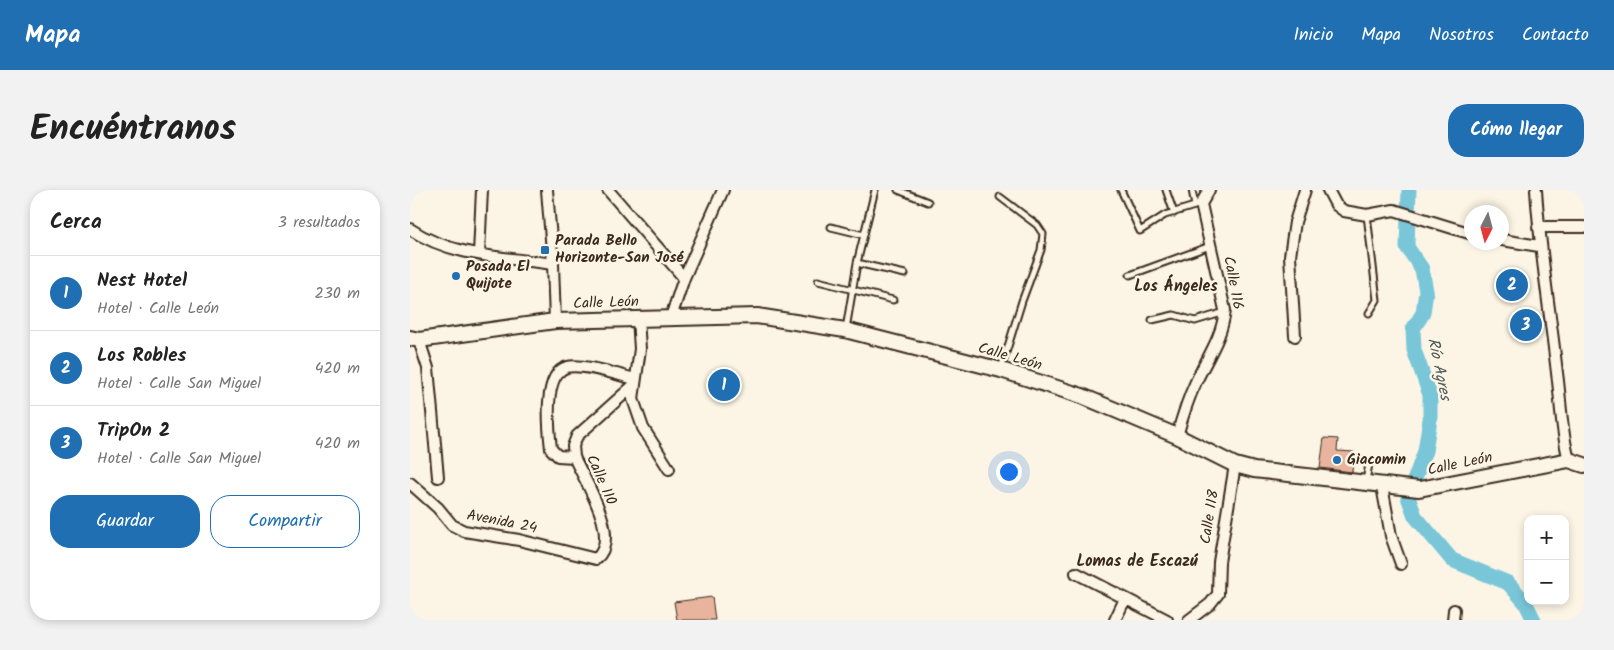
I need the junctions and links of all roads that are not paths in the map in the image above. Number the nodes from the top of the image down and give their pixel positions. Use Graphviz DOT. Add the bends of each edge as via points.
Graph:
graph roads {
  1 [pos="482,190"];
  2 [pos="547,190"];
  3 [pos="608,190"];
  4 [pos="723,190"];
  5 [pos="875,190"];
  6 [pos="898,190"];
  7 [pos="1121,190"];
  8 [pos="1166,190"];
  9 [pos="1192,190"];
  10 [pos="1209,190"];
  11 [pos="1305,190"];
  12 [pos="1328,190"];
  13 [pos="1536,190"];
  14 [pos="1000,197"];
  15 [pos="928,202"];
  16 [pos="1198,205"];
  17 [pos="1174,213"];
  18 [pos="1366,214"];
  19 [pos="831,227"];
  20 [pos="1538,227"];
  21 [pos="1584,227"];
  22 [pos="410,229"];
  23 [pos="1464,231"];
  24 [pos="864,234"];
  25 [pos="1509,241"];
  26 [pos="1210,246"];
  27 [pos="1539,246"];
  28 [pos="479,254"];
  29 [pos="857,263"];
  30 [pos="553,264"];
  31 [pos="906,274"];
  32 [pos="1130,276"];
  33 [pos="684,278"];
  34 [pos="818,281"];
  35 [pos="853,290"];
  36 [pos="894,300"];
  37 [pos="1225,312"];
  38 [pos="1369,312"];
  39 [pos="671,317"];
  40 [pos="638,318"];
  41 [pos="1152,320"];
  42 [pos="555,321"];
  43 [pos="845,330"];
  44 [pos="1295,336"];
  45 [pos="414,339"];
  46 [pos="1001,370"];
  47 [pos="634,382"];
  48 [pos="1177,436"];
  49 [pos="574,457"];
  50 [pos="1569,460"];
  51 [pos="1368,464"];
  52 [pos="1234,465"];
  53 [pos="1584,465"];
  54 [pos="669,469"];
  55 [pos="438,477"];
  56 [pos="410,483"];
  57 [pos="1366,484"];
  58 [pos="1382,486"];
  59 [pos="603,553"];
  60 [pos="1401,564"];
  61 [pos="1076,573"];
  62 [pos="1125,599"];
  63 [pos="1115,620"];
  64 [pos="1167,620"];
  65 [pos="1189,620"];
  1 -- 28 [label="street"];
  2 -- 30 [label="street"];
  3 -- 33 [label="street"];
  4 -- 33 [label="street"];
  5 -- 24 [label="lane"];
  6 -- 15 [label="lane"];
  7 -- 17 [label="lane" via="1140,231"];
  8 -- 17 [label="lane"];
  9 -- 16 [label="lane"];
  10 -- 16 [label="street"];
  11 -- 44 [label="street" via="1295,222 1290,256"];
  12 -- 18 [label="street" via="1344,211"];
  13 -- 20 [label="street"];
  14 -- 46 [label="lane" via="1037,225 1043,234 1041,250"];
  16 -- 17 [label="lane"];
  16 -- 26 [label="street, Calle 116"];
  18 -- 23 [label="street" via="1394,210"];
  18 -- 38 [label="lane" via="1378,300"];
  19 -- 24 [label="lane"];
  20 -- 21 [label="street"];
  20 -- 27 [label="street"];
  22 -- 28 [label="street" via="446,248"];
  24 -- 29 [label="lane"];
  25 -- 27 [label="street"];
  26 -- 32 [label="lane"];
  26 -- 37 [label="street, Calle 116"];
  27 -- 50 [label="street" via="1563,438"];
  28 -- 30 [label="street"];
  29 -- 31 [label="lane"];
  29 -- 35 [label="lane"];
  30 -- 42 [label="street"];
  33 -- 39 [label="street"];
  34 -- 35 [label="lane"];
  35 -- 36 [label="lane"];
  35 -- 43 [label="lane"];
  37 -- 41 [label="lane" via="1196,321 1174,315"];
  37 -- 48 [label="street, Calle 116" via="1224,325 1195,382"];
  39 -- 40 [label="main road, Calle León"];
  39 -- 43 [label="main road, Calle León" via="757,316"];
  40 -- 42 [label="main road, Calle León"];
  40 -- 47 [label="street" via="640,349"];
  42 -- 45 [label="main road, Calle León"];
  43 -- 46 [label="main road, Calle León"];
  45 -- 55 [label="street" via="428,368"];
  46 -- 48 [label="main road, Calle León" via="1082,396"];
  47 -- 49 [label="street, Calle 110" via="577,436 573,446"];
  47 -- 49 [label="street" via="576,367 561,370 554,378 550,400 551,449 558,456"];
  47 -- 54 [label="street" via="633,399 643,428"];
  48 -- 52 [label="main road, Calle León"];
  49 -- 59 [label="street, Calle 110" via="605,524 607,540"];
  50 -- 53 [label="main road, Calle León"];
  50 -- 58 [label="main road, Calle León" via="1419,488"];
  51 -- 57 [label="lane"];
  52 -- 57 [label="main road, Calle León" via="1278,474"];
  52 -- 65 [label="street, Calle 118" via="1218,562 1218,594"];
  56 -- 59 [label="street, Avenida 24" via="452,525 464,531 519,540 596,559"];
  57 -- 58 [label="main road, Calle León"];
  58 -- 60 [label="street"];
  61 -- 62 [label="street"];
  62 -- 63 [label="street"];
  62 -- 64 [label="street"];
}
